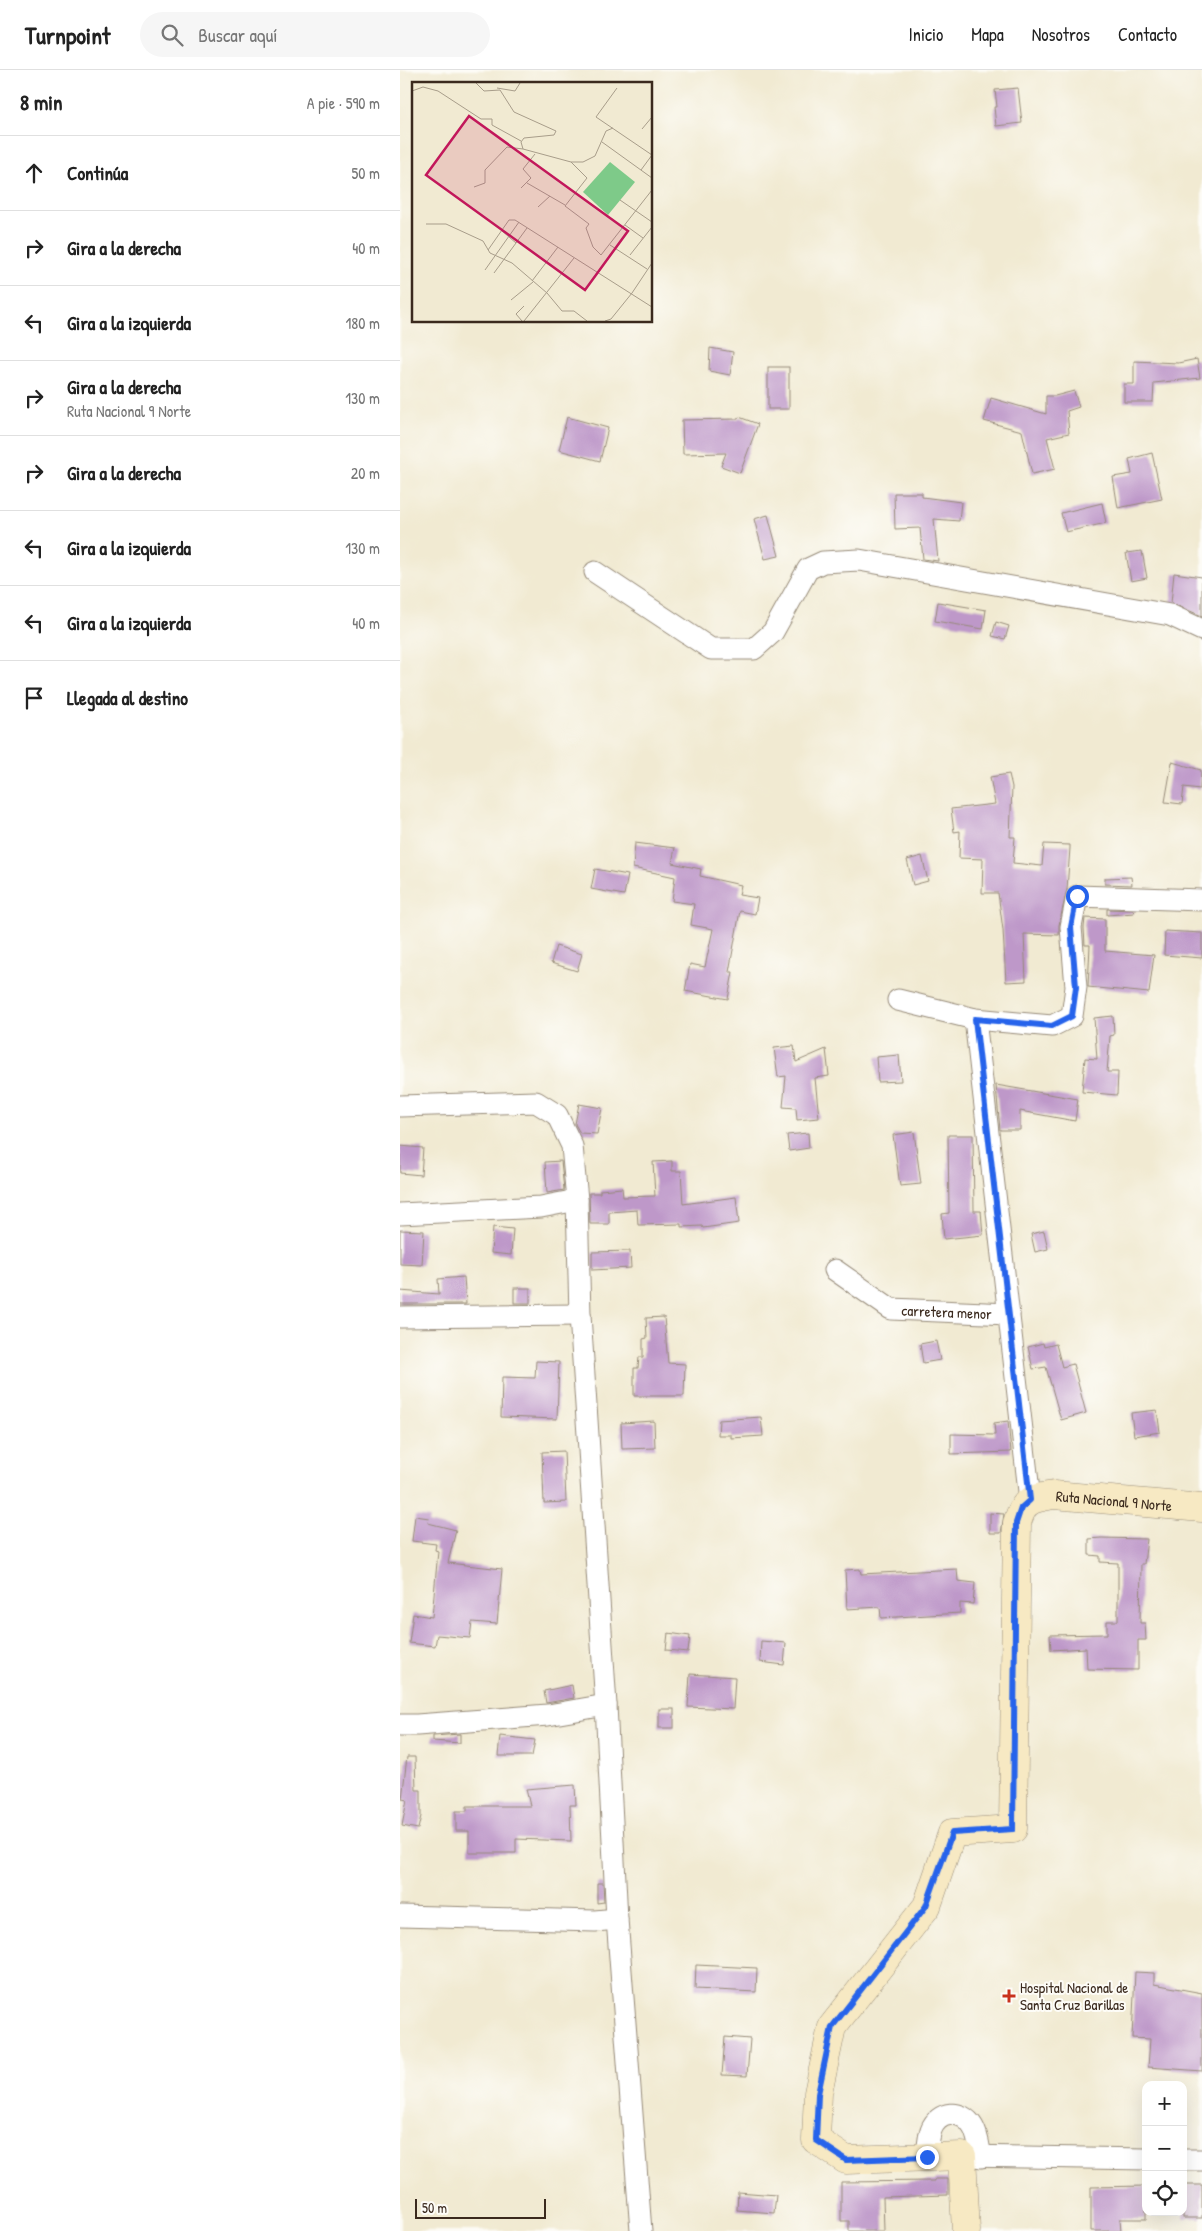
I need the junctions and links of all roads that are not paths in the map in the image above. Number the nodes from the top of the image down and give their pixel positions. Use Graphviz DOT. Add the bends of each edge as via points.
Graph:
graph roads {
  1 [pos="595,572"];
  2 [pos="1202,630"];
  3 [pos="1202,900"];
  4 [pos="898,1000"];
  5 [pos="975,1019"];
  6 [pos="400,1106"];
  7 [pos="577,1200"];
  8 [pos="400,1214"];
  9 [pos="835,1270"];
  10 [pos="1009,1314"];
  11 [pos="580,1315"];
  12 [pos="400,1317"];
  13 [pos="1030,1500"];
  14 [pos="1202,1508"];
  15 [pos="606,1705"];
  16 [pos="400,1724"];
  17 [pos="400,1916"];
  18 [pos="617,1919"];
  19 [pos="927,2157"];
  20 [pos="972,2157"];
  21 [pos="1142,2159"];
  22 [pos="1187,2160"];
  23 [pos="1202,2160"];
  24 [pos="641,2231"];
  25 [pos="966,2231"];
  1 -- 2 [label="street" via="711,649 754,649 773,632 808,569 823,562 859,560 1170,615"];
  3 -- 5 [label="street" via="1077,896 1071,927 1076,987 1072,1016 1052,1026"];
  4 -- 5 [label="street"];
  5 -- 10 [label="street"];
  6 -- 7 [label="street" via="536,1102 557,1115 572,1146"];
  7 -- 8 [label="street" via="541,1207"];
  7 -- 11 [label="street"];
  9 -- 10 [label="street, carretera menor" via="891,1309"];
  10 -- 13 [label="street"];
  11 -- 12 [label="street"];
  11 -- 15 [label="street"];
  13 -- 14 [label="street, Ruta Nacional 9 Norte" via="1054,1495"];
  13 -- 19 [label="street" via="1021,1508 1016,1523 1013,1829 952,1833 926,1906 832,2027 818,2094 816,2140 846,2160"];
  15 -- 16 [label="street" via="548,1715"];
  15 -- 18 [label="street"];
  17 -- 18 [label="street"];
  18 -- 24 [label="street"];
  19 -- 20 [label="street"];
  19 -- 20 [label="street" via="932,2128 943,2115 951,2113 960,2115 973,2127"];
  20 -- 21 [label="street"];
  20 -- 25 [label="street"];
  22 -- 23 [label="street"];
}
